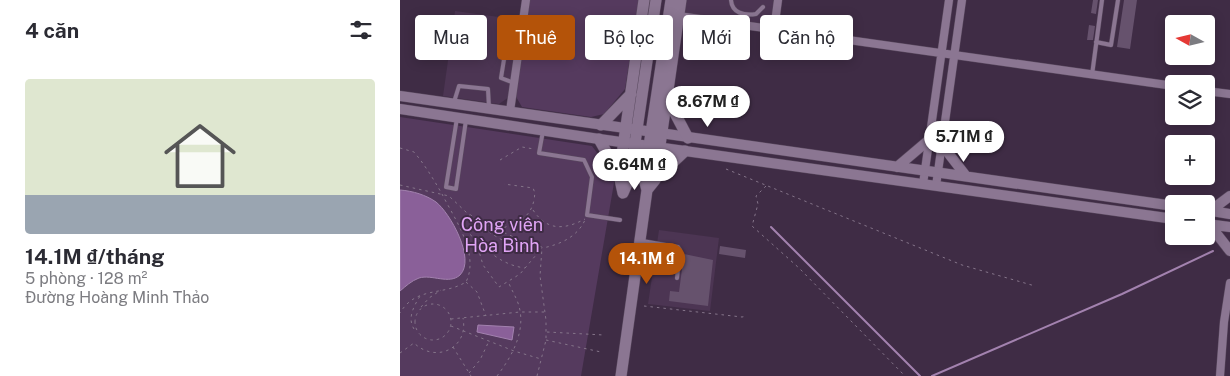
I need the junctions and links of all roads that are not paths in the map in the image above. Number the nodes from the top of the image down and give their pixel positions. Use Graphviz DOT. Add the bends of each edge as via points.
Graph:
graph roads {
  1 [pos="526,0"];
  2 [pos="644,0"];
  3 [pos="656,0"];
  4 [pos="671,0"];
  5 [pos="681,0"];
  6 [pos="731,0"];
  7 [pos="778,0"];
  8 [pos="949,0"];
  9 [pos="962,0"];
  10 [pos="1102,0"];
  11 [pos="1118,0"];
  12 [pos="763,7"];
  13 [pos="524,15"];
  14 [pos="776,15"];
  15 [pos="679,16"];
  16 [pos="760,28"];
  17 [pos="853,41"];
  18 [pos="1096,42"];
  19 [pos="941,54"];
  20 [pos="954,55"];
  21 [pos="503,60"];
  22 [pos="517,60"];
  23 [pos="1092,74"];
  24 [pos="514,83"];
  25 [pos="1165,85"];
  26 [pos="1215,92"];
  27 [pos="637,94"];
  28 [pos="1230,94"];
  29 [pos="400,96"];
  30 [pos="662,97"];
  31 [pos="454,104"];
  32 [pos="489,108"];
  33 [pos="400,109"];
  34 [pos="510,111"];
  35 [pos="462,118"];
  36 [pos="601,125"];
  37 [pos="508,126"];
  38 [pos="632,130"];
  39 [pos="543,131"];
  40 [pos="656,133"];
  41 [pos="688,138"];
  42 [pos="599,139"];
  43 [pos="930,140"];
  44 [pos="630,143"];
  45 [pos="942,145"];
  46 [pos="654,146"];
  47 [pos="686,151"];
  48 [pos="897,166"];
  49 [pos="926,171"];
  50 [pos="938,172"];
  51 [pos="625,176"];
  52 [pos="966,176"];
  53 [pos="649,183"];
  54 [pos="923,184"];
  55 [pos="936,186"];
  56 [pos="623,193"];
  57 [pos="1230,196"];
  58 [pos="1165,205"];
  59 [pos="1215,206"];
  60 [pos="1215,212"];
  61 [pos="1230,214"];
  62 [pos="1165,218"];
  63 [pos="620,220"];
  64 [pos="1215,225"];
  65 [pos="1230,227"];
  66 [pos="1215,233"];
  67 [pos="640,241"];
  68 [pos="1230,252"];
  69 [pos="677,278"];
  70 [pos="1230,283"];
  71 [pos="620,376"];
  72 [pos="1220,376"];
  1 -- 13 [label="street"];
  2 -- 27 [label="main road"];
  3 -- 27 [label="main road"];
  4 -- 30 [label="main road"];
  5 -- 15 [label="main road"];
  6 -- 12 [label="lane" via="738,12 752,15"];
  7 -- 14 [label="street"];
  8 -- 19 [label="street"];
  9 -- 20 [label="street"];
  10 -- 18 [label="lane"];
  11 -- 18 [label="lane" via="1111,45"];
  15 -- 16 [label="street"];
  15 -- 30 [label="main road"];
  17 -- 19 [label="street"];
  18 -- 23 [label="lane"];
  19 -- 20 [label="street"];
  19 -- 43 [label="street"];
  20 -- 23 [label="street"];
  20 -- 45 [label="street"];
  21 -- 24 [label="lane" via="501,78"];
  22 -- 24 [label="street"];
  23 -- 25 [label="street"];
  24 -- 34 [label="street"];
  26 -- 28 [label="street"];
  27 -- 36 [label="main road"];
  27 -- 38 [label="main road"];
  29 -- 31 [label="street"];
  30 -- 40 [label="main road"];
  30 -- 41 [label="main road"];
  31 -- 32 [label="street"];
  31 -- 32 [label="lane" via="459,86 488,89"];
  32 -- 34 [label="street"];
  33 -- 35 [label="street"];
  34 -- 36 [label="street"];
  34 -- 37 [label="street"];
  35 -- 35 [label="lane" via="446,187 456,188"];
  35 -- 37 [label="street"];
  36 -- 38 [label="street"];
  37 -- 39 [label="street"];
  38 -- 40 [label="street"];
  38 -- 44 [label="main road"];
  39 -- 42 [label="street"];
  39 -- 63 [label="lane" via="539,153 584,160 592,177 586,217"];
  40 -- 41 [label="street"];
  40 -- 46 [label="main road"];
  41 -- 48 [label="street"];
  42 -- 44 [label="street"];
  42 -- 51 [label="main road"];
  43 -- 48 [label="street"];
  43 -- 49 [label="street"];
  44 -- 46 [label="street"];
  44 -- 51 [label="main road"];
  45 -- 50 [label="street"];
  45 -- 52 [label="street"];
  46 -- 47 [label="street"];
  46 -- 53 [label="main road"];
  47 -- 53 [label="main road"];
  47 -- 54 [label="street"];
  48 -- 49 [label="street"];
  49 -- 50 [label="street"];
  49 -- 54 [label="street"];
  50 -- 52 [label="street"];
  50 -- 55 [label="street"];
  51 -- 53 [label="main road"];
  51 -- 56 [label="main road"];
  52 -- 58 [label="street"];
  53 -- 67 [label="main road"];
  54 -- 55 [label="street"];
  55 -- 62 [label="street"];
  57 -- 59 [label="street"];
  60 -- 61 [label="street"];
  64 -- 65 [label="street"];
  66 -- 68 [label="street"];
  67 -- 69 [label="lane" via="678,247"];
  67 -- 71 [label="main road"];
  70 -- 72 [label="street"];
}
